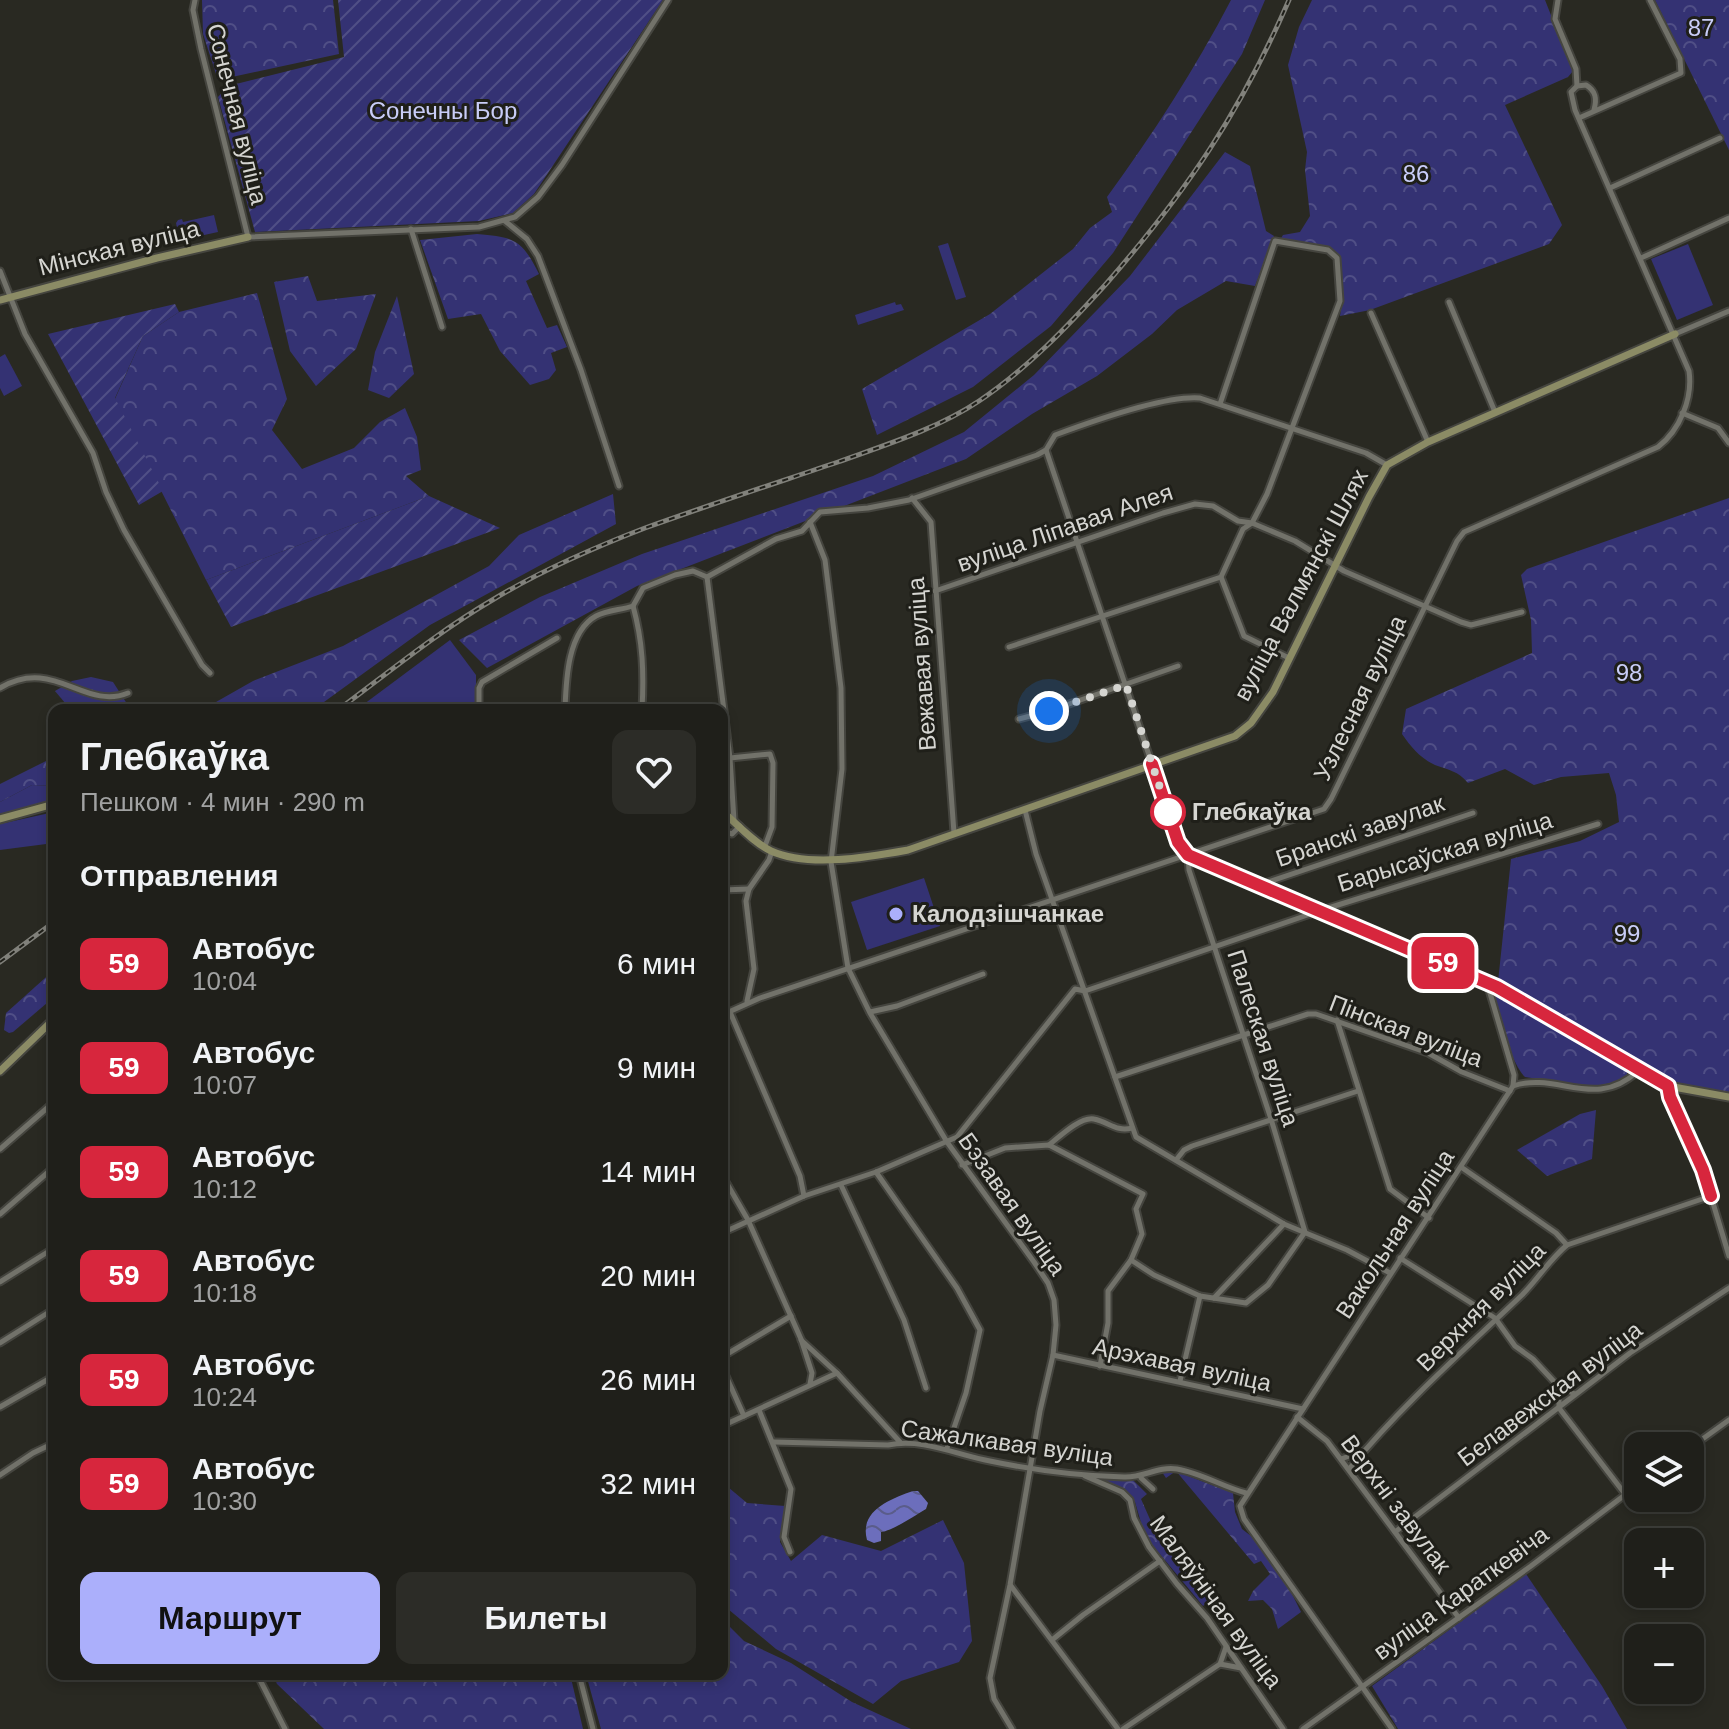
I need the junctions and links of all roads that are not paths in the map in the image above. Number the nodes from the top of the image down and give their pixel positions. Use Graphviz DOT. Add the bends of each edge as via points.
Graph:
graph roads {
  1 [pos="195,0"];
  2 [pos="668,0"];
  3 [pos="1558,0"];
  4 [pos="1650,0"];
  5 [pos="1577,86"];
  6 [pos="1594,110"];
  7 [pos="1579,118"];
  8 [pos="1720,138"];
  9 [pos="1610,188"];
  10 [pos="1729,218"];
  11 [pos="505,221"];
  12 [pos="411,229"];
  13 [pos="248,237"];
  14 [pos="1641,258"];
  15 [pos="0,271"];
  16 [pos="9,297"];
  17 [pos="0,300"];
  18 [pos="1449,302"];
  19 [pos="1729,311"];
  20 [pos="1371,313"];
  21 [pos="442,327"];
  22 [pos="1675,334"];
  23 [pos="1220,404"];
  24 [pos="1495,413"];
  25 [pos="1682,413"];
  26 [pos="1293,429"];
  27 [pos="1428,442"];
  28 [pos="1729,443"];
  29 [pos="1046,450"];
  30 [pos="1387,465"];
  31 [pos="619,486"];
  32 [pos="912,498"];
  33 [pos="810,522"];
  34 [pos="1252,523"];
  35 [pos="1079,542"];
  36 [pos="1337,565"];
  37 [pos="707,577"];
  38 [pos="1221,577"];
  39 [pos="935,591"];
  40 [pos="633,606"];
  41 [pos="1424,606"];
  42 [pos="1522,612"];
  43 [pos="1101,614"];
  44 [pos="557,638"];
  45 [pos="1009,647"];
  46 [pos="1290,659"];
  47 [pos="1178,666"];
  48 [pos="210,673"];
  49 [pos="1126,685"];
  50 [pos="0,688"];
  51 [pos="128,693"];
  52 [pos="479,704"];
  53 [pos="566,704"];
  54 [pos="642,704"];
  55 [pos="723,704"];
  56 [pos="1019,719"];
  57 [pos="728,742"];
  58 [pos="730,758"];
  59 [pos="1152,764"];
  60 [pos="48,806"];
  61 [pos="1024,808"];
  62 [pos="1473,813"];
  63 [pos="728,816"];
  64 [pos="0,819"];
  65 [pos="737,824"];
  66 [pos="1598,824"];
  67 [pos="728,832"];
  68 [pos="954,833"];
  69 [pos="768,849"];
  70 [pos="1188,855"];
  71 [pos="832,859"];
  72 [pos="1259,885"];
  73 [pos="749,889"];
  74 [pos="728,890"];
  75 [pos="1053,899"];
  76 [pos="1318,911"];
  77 [pos="1214,945"];
  78 [pos="848,968"];
  79 [pos="983,974"];
  80 [pos="1082,980"];
  81 [pos="1486,982"];
  82 [pos="1075,989"];
  83 [pos="1085,991"];
  84 [pos="747,1002"];
  85 [pos="730,1012"];
  86 [pos="870,1013"];
  87 [pos="1337,1020"];
  88 [pos="48,1025"];
  89 [pos="1243,1033"];
  90 [pos="0,1071"];
  91 [pos="1638,1071"];
  92 [pos="1115,1077"];
  93 [pos="1668,1086"];
  94 [pos="1511,1088"];
  95 [pos="1358,1091"];
  96 [pos="1729,1097"];
  97 [pos="48,1107"];
  98 [pos="1271,1119"];
  99 [pos="1132,1128"];
  100 [pos="947,1142"];
  101 [pos="1049,1145"];
  102 [pos="0,1149"];
  103 [pos="1176,1160"];
  104 [pos="962,1165"];
  105 [pos="1461,1167"];
  106 [pos="48,1172"];
  107 [pos="876,1172"];
  108 [pos="728,1185"];
  109 [pos="841,1185"];
  110 [pos="804,1196"];
  111 [pos="1711,1196"];
  112 [pos="0,1214"];
  113 [pos="1429,1218"];
  114 [pos="748,1220"];
  115 [pos="1284,1224"];
  116 [pos="728,1230"];
  117 [pos="1305,1232"];
  118 [pos="1567,1245"];
  119 [pos="48,1252"];
  120 [pos="1729,1256"];
  121 [pos="1400,1258"];
  122 [pos="1131,1260"];
  123 [pos="1390,1273"];
  124 [pos="0,1282"];
  125 [pos="1729,1288"];
  126 [pos="1200,1296"];
  127 [pos="1214,1298"];
  128 [pos="48,1313"];
  129 [pos="791,1316"];
  130 [pos="1495,1318"];
  131 [pos="801,1339"];
  132 [pos="0,1343"];
  133 [pos="728,1353"];
  134 [pos="1053,1355"];
  135 [pos="1100,1366"];
  136 [pos="837,1373"];
  137 [pos="48,1379"];
  138 [pos="728,1380"];
  139 [pos="1180,1381"];
  140 [pos="810,1384"];
  141 [pos="1559,1387"];
  142 [pos="926,1388"];
  143 [pos="1575,1394"];
  144 [pos="0,1407"];
  145 [pos="1559,1408"];
  146 [pos="1303,1409"];
  147 [pos="759,1410"];
  148 [pos="744,1416"];
  149 [pos="1297,1417"];
  150 [pos="1729,1420"];
  151 [pos="728,1423"];
  152 [pos="1704,1438"];
  153 [pos="774,1442"];
  154 [pos="900,1442"];
  155 [pos="48,1446"];
  156 [pos="947,1448"];
  157 [pos="1364,1451"];
  158 [pos="1341,1459"];
  159 [pos="1031,1467"];
  160 [pos="1349,1469"];
  161 [pos="1081,1474"];
  162 [pos="0,1475"];
  163 [pos="1140,1477"];
  164 [pos="1153,1489"];
  165 [pos="1230,1489"];
  166 [pos="1246,1493"];
  167 [pos="1624,1493"];
  168 [pos="1624,1495"];
  169 [pos="1240,1506"];
  170 [pos="1395,1532"];
  171 [pos="790,1552"];
  172 [pos="1160,1561"];
  173 [pos="1010,1585"];
  174 [pos="1459,1618"];
  175 [pos="1052,1640"];
  176 [pos="1226,1647"];
  177 [pos="1220,1664"];
  178 [pos="1242,1668"];
  179 [pos="260,1680"];
  180 [pos="581,1680"];
  181 [pos="1362,1686"];
  182 [pos="285,1729"];
  183 [pos="593,1729"];
  184 [pos="1012,1729"];
  185 [pos="1120,1729"];
  186 [pos="1283,1729"];
  187 [pos="1303,1729"];
  188 [pos="1392,1729"];
  1 -- 13 [label="street, Сонечная вуліца" via="201,49"];
  2 -- 11 [label="street" via="562,165 538,197"];
  3 -- 5 [label="street" via="1555,19 1576,69"];
  4 -- 6 [label="street" via="1680,59 1681,73"];
  5 -- 6 [label="street" via="1594,92"];
  5 -- 7 [label="street" via="1571,97"];
  6 -- 7 [label="street"];
  7 -- 9 [label="street, Узлесная вуліца"];
  8 -- 9 [label="street"];
  9 -- 14 [label="street, Узлесная вуліца"];
  10 -- 14 [label="street"];
  11 -- 12 [label="street"];
  11 -- 31 [label="street" via="538,256"];
  12 -- 13 [label="street"];
  12 -- 21 [label="street"];
  13 -- 16 [label="main road, Мінская вуліца"];
  14 -- 22 [label="street, Узлесная вуліца"];
  15 -- 16 [label="street"];
  16 -- 17 [label="main road, Мінская вуліца"];
  16 -- 48 [label="street" via="93,453 137,554"];
  18 -- 24 [label="street"];
  19 -- 22 [label="street, вуліца Валмянскі Шлях"];
  20 -- 27 [label="street"];
  22 -- 24 [label="main road, вуліца Валмянскі Шлях"];
  22 -- 25 [label="street, Узлесная вуліца" via="1690,380"];
  23 -- 26 [label="street"];
  23 -- 26 [label="street" via="1275,241 1328,250 1337,258 1340,301"];
  23 -- 29 [label="street" via="1188,398 1121,414 1055,435"];
  24 -- 27 [label="main road, вуліца Валмянскі Шлях"];
  25 -- 28 [label="street" via="1718,428"];
  25 -- 41 [label="street, Узлесная вуліца" via="1671,436 1658,447 1464,532"];
  26 -- 30 [label="street" via="1376,456"];
  26 -- 34 [label="street"];
  27 -- 30 [label="main road, вуліца Валмянскі Шлях"];
  29 -- 32 [label="street"];
  29 -- 35 [label="street"];
  30 -- 36 [label="main road, вуліца Валмянскі Шлях"];
  32 -- 33 [label="street" via="825,510"];
  32 -- 39 [label="street, Вежавая вуліца" via="931,522"];
  33 -- 37 [label="street" via="802,531 776,539"];
  33 -- 71 [label="street, Бэзавая вуліца" via="825,560 841,688 842,769"];
  34 -- 35 [label="street, вуліца Ліпавая Алея" via="1195,504"];
  34 -- 36 [label="street, вуліца Ліпавая Алея"];
  34 -- 38 [label="street" via="1243,529"];
  35 -- 39 [label="street, вуліца Ліпавая Алея"];
  35 -- 43 [label="street"];
  36 -- 41 [label="street, вуліца Ліпавая Алея"];
  36 -- 46 [label="main road, вуліца Валмянскі Шлях"];
  37 -- 40 [label="street" via="693,571 675,575 643,588"];
  37 -- 55 [label="street"];
  38 -- 43 [label="street"];
  38 -- 46 [label="street" via="1244,636"];
  39 -- 68 [label="street, Вежавая вуліца"];
  40 -- 53 [label="street" via="597,615 584,625 570,662"];
  40 -- 54 [label="street" via="644,663"];
  41 -- 42 [label="street, вуліца Ліпавая Алея" via="1471,625"];
  41 -- 70 [label="street, Узлесная вуліца" via="1324,809"];
  43 -- 45 [label="street"];
  43 -- 49 [label="street"];
  44 -- 52 [label="street" via="482,682"];
  46 -- 59 [label="main road, вуліца Валмянскі Шлях" via="1267,703 1235,736"];
  47 -- 49 [label="street"];
  49 -- 56 [label="street"];
  49 -- 59 [label="street"];
  50 -- 51 [label="street" via="38,678 104,698"];
  57 -- 58 [label="street"];
  58 -- 65 [label="street"];
  58 -- 69 [label="street" via="770,754"];
  59 -- 61 [label="main road, вуліца Валмянскі Шлях"];
  59 -- 70 [label="main road" via="1178,842"];
  60 -- 64 [label="main road"];
  61 -- 68 [label="main road, вуліца Валмянскі Шлях"];
  61 -- 75 [label="street"];
  62 -- 72 [label="street, Бранскі завулак"];
  63 -- 65 [label="main road, вуліца Валмянскі Шлях"];
  65 -- 67 [label="street"];
  65 -- 69 [label="main road, вуліца Валмянскі Шлях"];
  66 -- 76 [label="street, Барысаўская вуліца"];
  68 -- 71 [label="main road, вуліца Валмянскі Шлях" via="908,850"];
  69 -- 71 [label="main road, вуліца Валмянскі Шлях"];
  69 -- 73 [label="street" via="769,860"];
  70 -- 72 [label="main road"];
  70 -- 75 [label="street, Узлесная вуліца"];
  70 -- 77 [label="street, Палеская вуліца"];
  71 -- 78 [label="street, Бэзавая вуліца"];
  72 -- 76 [label="main road"];
  73 -- 74 [label="street"];
  73 -- 84 [label="street" via="754,969"];
  75 -- 78 [label="street, Узлесная вуліца"];
  75 -- 80 [label="street"];
  76 -- 77 [label="street, Барысаўская вуліца"];
  76 -- 81 [label="main road"];
  77 -- 83 [label="street, Барысаўская вуліца"];
  77 -- 89 [label="street, Палеская вуліца"];
  78 -- 84 [label="street, Узлесная вуліца"];
  78 -- 86 [label="street, Бэзавая вуліца"];
  79 -- 86 [label="street"];
  80 -- 82 [label="street"];
  80 -- 83 [label="street"];
  81 -- 91 [label="main road"];
  81 -- 94 [label="street" via="1512,1065"];
  82 -- 83 [label="street, Барысаўская вуліца"];
  82 -- 100 [label="street" via="957,1137"];
  83 -- 92 [label="street"];
  84 -- 85 [label="street, Узлесная вуліца"];
  85 -- 110 [label="street"];
  86 -- 100 [label="street, Бэзавая вуліца"];
  87 -- 89 [label="street, Пінская вуліца" via="1308,1014"];
  87 -- 94 [label="street, Пінская вуліца"];
  87 -- 95 [label="street"];
  88 -- 90 [label="main road"];
  89 -- 92 [label="street, Пінская вуліца"];
  89 -- 98 [label="street, Палеская вуліца"];
  91 -- 93 [label="main road"];
  91 -- 94 [label="street" via="1619,1085 1593,1090 1540,1080"];
  92 -- 99 [label="street"];
  93 -- 96 [label="main road"];
  93 -- 111 [label="street"];
  94 -- 105 [label="street, Вакольная вуліца"];
  95 -- 98 [label="street"];
  95 -- 113 [label="street" via="1390,1189"];
  97 -- 102 [label="street"];
  98 -- 103 [label="street" via="1192,1146"];
  98 -- 117 [label="street, Палеская вуліца"];
  99 -- 101 [label="street" via="1116,1129 1086,1119"];
  99 -- 103 [label="street" via="1141,1142"];
  100 -- 104 [label="street, Бэзавая вуліца"];
  100 -- 107 [label="street"];
  101 -- 104 [label="street" via="1005,1148"];
  101 -- 122 [label="street" via="1143,1194 1136,1209 1142,1234"];
  103 -- 115 [label="street"];
  104 -- 134 [label="street, Бэзавая вуліца" via="1048,1283 1056,1312"];
  105 -- 113 [label="street, Вакольная вуліца"];
  105 -- 118 [label="street"];
  106 -- 112 [label="street"];
  107 -- 109 [label="street"];
  107 -- 156 [label="street" via="980,1330"];
  108 -- 114 [label="street"];
  109 -- 110 [label="street"];
  109 -- 142 [label="street" via="904,1320"];
  110 -- 114 [label="street"];
  111 -- 118 [label="street, Верхняя вуліца"];
  111 -- 120 [label="street"];
  113 -- 121 [label="street, Вакольная вуліца"];
  114 -- 116 [label="street"];
  114 -- 129 [label="street"];
  115 -- 117 [label="street"];
  115 -- 127 [label="street"];
  117 -- 123 [label="street"];
  117 -- 127 [label="street" via="1261,1293 1246,1303"];
  118 -- 130 [label="street, Верхняя вуліца"];
  119 -- 124 [label="street"];
  121 -- 123 [label="street, Вакольная вуліца"];
  121 -- 130 [label="street"];
  122 -- 126 [label="street"];
  122 -- 135 [label="street" via="1108,1291"];
  123 -- 146 [label="street, Вакольная вуліца"];
  125 -- 143 [label="street, Белавежская вуліца"];
  126 -- 127 [label="street"];
  126 -- 139 [label="street"];
  128 -- 132 [label="street"];
  129 -- 131 [label="street"];
  129 -- 133 [label="street"];
  130 -- 141 [label="street" via="1515,1346"];
  130 -- 157 [label="street, Верхняя вуліца"];
  131 -- 136 [label="street"];
  131 -- 140 [label="street" via="812,1373"];
  134 -- 135 [label="street, Арэхавая вуліца"];
  134 -- 159 [label="street, Бэзавая вуліца"];
  135 -- 139 [label="street, Арэхавая вуліца"];
  136 -- 140 [label="street"];
  136 -- 154 [label="street"];
  137 -- 144 [label="street"];
  138 -- 148 [label="street"];
  139 -- 146 [label="street, Арэхавая вуліца"];
  140 -- 147 [label="street"];
  141 -- 143 [label="street"];
  141 -- 145 [label="street"];
  143 -- 145 [label="street, Белавежская вуліца"];
  145 -- 167 [label="street"];
  145 -- 170 [label="street, Белавежская вуліца"];
  146 -- 149 [label="street, Вакольная вуліца"];
  147 -- 148 [label="street"];
  147 -- 153 [label="street"];
  148 -- 151 [label="street"];
  149 -- 158 [label="street, Верхні завулак"];
  149 -- 166 [label="street, Вакольная вуліца"];
  150 -- 152 [label="street"];
  153 -- 154 [label="street, Сажалкавая вуліца"];
  153 -- 171 [label="street" via="791,1489 784,1537"];
  154 -- 156 [label="street, Сажалкавая вуліца"];
  155 -- 162 [label="street"];
  156 -- 159 [label="street, Сажалкавая вуліца"];
  157 -- 158 [label="street"];
  157 -- 160 [label="street, Верхняя вуліца"];
  158 -- 160 [label="street, Верхні завулак"];
  159 -- 161 [label="street, Сажалкавая вуліца"];
  159 -- 173 [label="street, Бэзавая вуліца"];
  160 -- 170 [label="street, Верхні завулак"];
  161 -- 163 [label="street, Сажалкавая вуліца"];
  161 -- 172 [label="street, Маляўнічая вуліца" via="1127,1495 1137,1526"];
  163 -- 164 [label="street"];
  163 -- 165 [label="street, Сажалкавая вуліца" via="1176,1469"];
  165 -- 166 [label="street, Сажалкавая вуліца"];
  165 -- 169 [label="street"];
  166 -- 169 [label="street"];
  168 -- 174 [label="street, вуліца Караткевіча"];
  169 -- 181 [label="street"];
  170 -- 174 [label="street, Верхні завулак"];
  172 -- 175 [label="street"];
  172 -- 176 [label="street, Маляўнічая вуліца"];
  173 -- 175 [label="street"];
  173 -- 184 [label="street, Бэзавая вуліца" via="990,1688"];
  174 -- 181 [label="street, вуліца Караткевіча"];
  175 -- 185 [label="street"];
  176 -- 177 [label="street"];
  176 -- 178 [label="street, Маляўнічая вуліца"];
  177 -- 178 [label="street"];
  177 -- 185 [label="street"];
  178 -- 186 [label="street, Маляўнічая вуліца"];
  179 -- 182 [label="street"];
  180 -- 183 [label="street"];
  181 -- 187 [label="street, вуліца Караткевіча"];
  181 -- 188 [label="street"];
}
